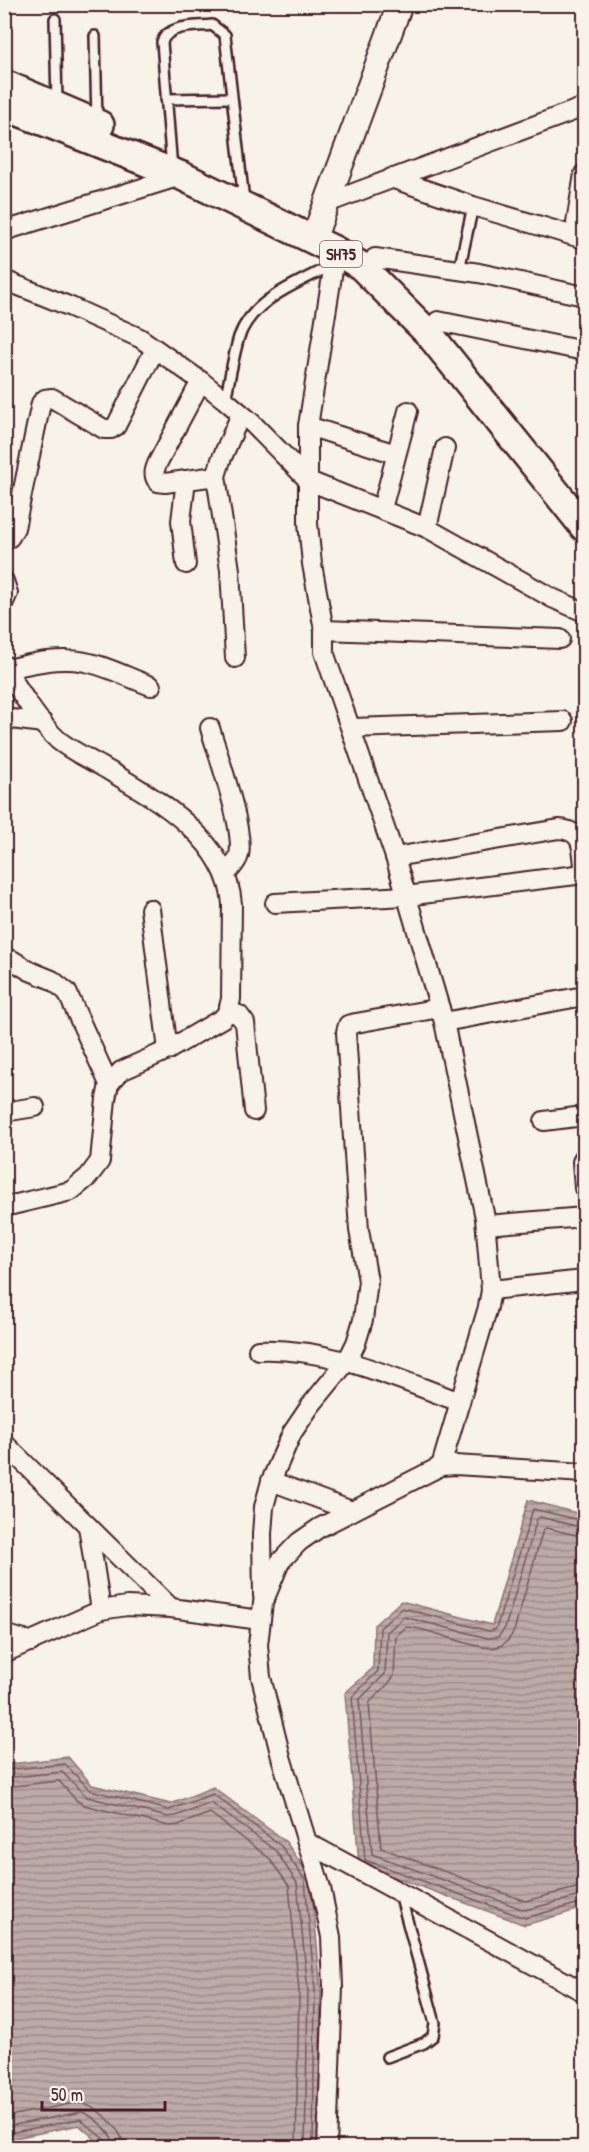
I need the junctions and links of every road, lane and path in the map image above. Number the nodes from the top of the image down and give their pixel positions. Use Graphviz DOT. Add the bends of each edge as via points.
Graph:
graph roads {
  1 [pos="400,4"];
  2 [pos="56,19"];
  3 [pos="95,36"];
  4 [pos="4,84"];
  5 [pos="231,98"];
  6 [pos="166,99"];
  7 [pos="57,105"];
  8 [pos="4,106"];
  9 [pos="585,107"];
  10 [pos="97,124"];
  11 [pos="181,169"];
  12 [pos="585,174"];
  13 [pos="391,178"];
  14 [pos="244,197"];
  15 [pos="473,206"];
  16 [pos="4,231"];
  17 [pos="580,231"];
  18 [pos="326,237"];
  19 [pos="375,258"];
  20 [pos="459,270"];
  21 [pos="4,280"];
  22 [pos="585,296"];
  23 [pos="438,321"];
  24 [pos="155,349"];
  25 [pos="585,351"];
  26 [pos="201,381"];
  27 [pos="225,400"];
  28 [pos="408,411"];
  29 [pos="241,414"];
  30 [pos="308,426"];
  31 [pos="445,448"];
  32 [pos="396,454"];
  33 [pos="216,476"];
  34 [pos="186,480"];
  35 [pos="309,481"];
  36 [pos="585,502"];
  37 [pos="382,509"];
  38 [pos="585,527"];
  39 [pos="428,528"];
  40 [pos="4,541"];
  41 [pos="186,564"];
  42 [pos="4,581"];
  43 [pos="4,602"];
  44 [pos="585,612"];
  45 [pos="324,630"];
  46 [pos="560,639"];
  47 [pos="235,658"];
  48 [pos="6,667"];
  49 [pos="151,686"];
  50 [pos="4,718"];
  51 [pos="563,721"];
  52 [pos="43,723"];
  53 [pos="210,728"];
  54 [pos="352,728"];
  55 [pos="395,857"];
  56 [pos="585,866"];
  57 [pos="226,874"];
  58 [pos="585,874"];
  59 [pos="406,896"];
  60 [pos="275,903"];
  61 [pos="150,909"];
  62 [pos="12,960"];
  63 [pos="585,996"];
  64 [pos="228,1011"];
  65 [pos="442,1015"];
  66 [pos="168,1050"];
  67 [pos="109,1084"];
  68 [pos="35,1107"];
  69 [pos="254,1111"];
  70 [pos="4,1112"];
  71 [pos="585,1116"];
  72 [pos="544,1121"];
  73 [pos="585,1157"];
  74 [pos="585,1188"];
  75 [pos="4,1207"];
  76 [pos="585,1217"];
  77 [pos="486,1225"];
  78 [pos="585,1280"];
  79 [pos="491,1290"];
  80 [pos="258,1350"];
  81 [pos="346,1361"];
  82 [pos="460,1402"];
  83 [pos="4,1443"];
  84 [pos="441,1466"];
  85 [pos="585,1473"];
  86 [pos="271,1481"];
  87 [pos="352,1511"];
  88 [pos="88,1526"];
  89 [pos="171,1608"];
  90 [pos="101,1610"];
  91 [pos="262,1612"];
  92 [pos="4,1634"];
  93 [pos="32,1642"];
  94 [pos="4,1653"];
  95 [pos="308,1843"];
  96 [pos="400,1892"];
  97 [pos="585,1992"];
  98 [pos="387,2057"];
  99 [pos="327,2148"];
  1 -- 18 [label="street"];
  2 -- 7 [label="lane"];
  3 -- 10 [label="lane"];
  4 -- 7 [label="main road, SH75"];
  5 -- 6 [label="lane"];
  5 -- 6 [label="lane" via="225,35 212,25 172,30 164,36"];
  5 -- 14 [label="lane"];
  6 -- 11 [label="lane"];
  7 -- 10 [label="main road, SH75"];
  8 -- 11 [label="main road, SH75"];
  9 -- 13 [label="street"];
  10 -- 11 [label="main road, SH75"];
  11 -- 14 [label="main road, SH75"];
  11 -- 16 [label="street"];
  12 -- 17 [label="street"];
  13 -- 15 [label="street"];
  13 -- 18 [label="street"];
  14 -- 18 [label="main road, SH75"];
  15 -- 17 [label="street"];
  15 -- 20 [label="lane"];
  18 -- 19 [label="main road, SH75" via="365,250"];
  18 -- 27 [label="lane" via="251,316 240,336"];
  18 -- 30 [label="street"];
  18 -- 38 [label="main road, SH75" via="430,335"];
  19 -- 20 [label="street"];
  19 -- 23 [label="main road, SH75"];
  20 -- 22 [label="street"];
  21 -- 24 [label="street" via="140,338"];
  23 -- 25 [label="street"];
  23 -- 36 [label="main road, SH75"];
  24 -- 26 [label="street"];
  24 -- 40 [label="street" via="111,429 104,429 52,398 41,403 15,528"];
  26 -- 27 [label="street"];
  26 -- 34 [label="street" via="154,472 158,482"];
  27 -- 29 [label="street"];
  28 -- 32 [label="street"];
  29 -- 33 [label="street"];
  29 -- 35 [label="street"];
  30 -- 32 [label="street"];
  30 -- 35 [label="street"];
  31 -- 39 [label="street"];
  32 -- 37 [label="street"];
  33 -- 34 [label="street"];
  33 -- 47 [label="street" via="230,570"];
  34 -- 41 [label="street" via="181,521"];
  35 -- 37 [label="street"];
  35 -- 45 [label="street" via="312,564"];
  37 -- 39 [label="street"];
  39 -- 44 [label="street" via="552,598"];
  42 -- 43 [label="street" via="8,593"];
  45 -- 46 [label="street"];
  45 -- 54 [label="street" via="324,652"];
  48 -- 49 [label="street" via="67,660 89,663"];
  48 -- 52 [label="street"];
  50 -- 52 [label="street"];
  51 -- 54 [label="street"];
  52 -- 57 [label="street" via="60,741 142,790 192,829"];
  53 -- 57 [label="street" via="239,834 240,853"];
  54 -- 55 [label="street"];
  55 -- 56 [label="street" via="559,829 575,834 580,841"];
  55 -- 59 [label="street"];
  57 -- 64 [label="street" via="232,904"];
  58 -- 59 [label="street"];
  59 -- 60 [label="street"];
  59 -- 65 [label="street"];
  61 -- 66 [label="street"];
  62 -- 67 [label="street" via="67,992"];
  63 -- 65 [label="street"];
  64 -- 66 [label="street" via="216,1024"];
  64 -- 69 [label="street" via="239,1015 245,1023"];
  65 -- 77 [label="street"];
  65 -- 81 [label="street" via="356,1023 348,1025 346,1032 359,1230 368,1281 363,1320"];
  66 -- 67 [label="street" via="121,1071"];
  67 -- 75 [label="street" via="100,1161 88,1177 71,1191"];
  68 -- 70 [label="street"];
  71 -- 72 [label="street"];
  73 -- 74 [label="street"];
  76 -- 77 [label="street"];
  77 -- 79 [label="street"];
  78 -- 79 [label="street"];
  79 -- 82 [label="street"];
  80 -- 81 [label="street" via="285,1349"];
  81 -- 82 [label="street"];
  81 -- 86 [label="street" via="292,1433"];
  82 -- 84 [label="street"];
  83 -- 88 [label="street"];
  84 -- 85 [label="street"];
  84 -- 87 [label="street"];
  86 -- 87 [label="street"];
  86 -- 91 [label="street" via="262,1534"];
  87 -- 91 [label="street" via="299,1542 280,1562"];
  88 -- 89 [label="street"];
  88 -- 90 [label="street"];
  89 -- 90 [label="street" via="127,1606"];
  89 -- 91 [label="street"];
  90 -- 93 [label="street"];
  91 -- 95 [label="street" via="258,1645 261,1677"];
  92 -- 93 [label="street"];
  93 -- 94 [label="street"];
  95 -- 96 [label="street"];
  95 -- 99 [label="street" via="331,1938"];
  96 -- 97 [label="street"];
  96 -- 98 [label="lane" via="435,2022 433,2036 424,2043"];
}
